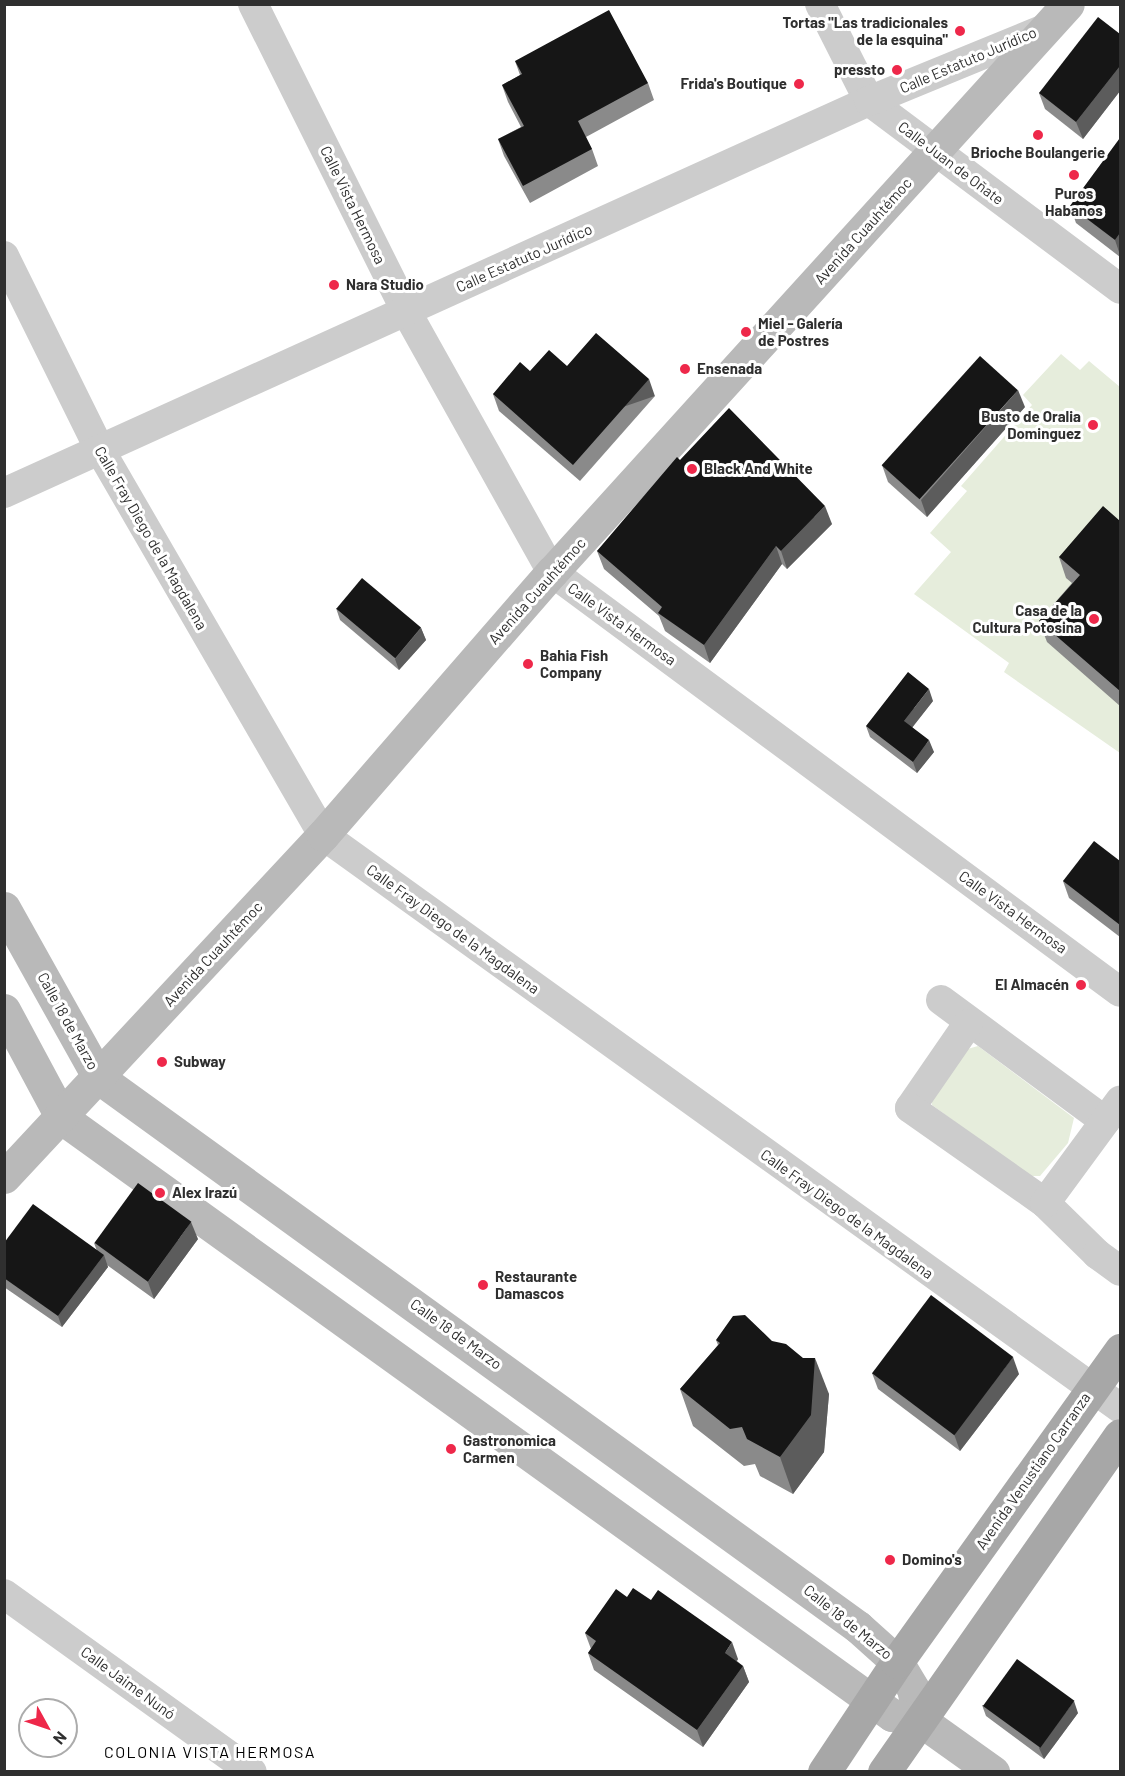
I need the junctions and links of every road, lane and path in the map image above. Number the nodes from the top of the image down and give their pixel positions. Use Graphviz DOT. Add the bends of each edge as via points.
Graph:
graph roads {
  1 [pos="253,4"];
  2 [pos="820,4"];
  3 [pos="1057,16"];
  4 [pos="869,101"];
  5 [pos="936,151"];
  6 [pos="4,256"];
  7 [pos="1120,289"];
  8 [pos="406,311"];
  9 [pos="100,450"];
  10 [pos="4,493"];
  11 [pos="552,572"];
  12 [pos="322,835"];
  13 [pos="4,908"];
  14 [pos="1120,992"];
  15 [pos="941,1000"];
  16 [pos="4,1010"];
  17 [pos="968,1024"];
  18 [pos="99,1078"];
  19 [pos="1113,1111"];
  20 [pos="62,1118"];
  21 [pos="4,1177"];
  22 [pos="1045,1203"];
  23 [pos="1120,1271"];
  24 [pos="1120,1350"];
  25 [pos="1090,1389"];
  26 [pos="1120,1408"];
  27 [pos="1120,1435"];
  28 [pos="4,1594"];
  29 [pos="897,1662"];
  30 [pos="872,1701"];
  31 [pos="920,1720"];
  32 [pos="252,1772"];
  33 [pos="824,1772"];
  34 [pos="884,1772"];
  35 [pos="993,1772"];
  1 -- 8 [label="street, Calle Vista Hermosa"];
  2 -- 4 [label="street, Calle Juan de Oñate"];
  3 -- 4 [label="street, Calle Estatuto Jurídico"];
  3 -- 5 [label="street, Avenida Cuauhtémoc"];
  4 -- 5 [label="street, Calle Juan de Oñate"];
  4 -- 8 [label="street, Calle Estatuto Jurídico"];
  5 -- 7 [label="street, Calle Juan de Oñate"];
  5 -- 11 [label="street, Avenida Cuauhtémoc"];
  6 -- 9 [label="street, Calle Fray Diego de la Magdalena"];
  8 -- 9 [label="street, Calle Estatuto Jurídico"];
  8 -- 11 [label="street, Calle Vista Hermosa"];
  9 -- 10 [label="street, Calle Estatuto Jurídico"];
  9 -- 12 [label="street, Calle Fray Diego de la Magdalena"];
  11 -- 12 [label="street, Avenida Cuauhtémoc"];
  11 -- 14 [label="street, Calle Vista Hermosa"];
  12 -- 18 [label="street, Avenida Cuauhtémoc"];
  12 -- 25 [label="street, Calle Fray Diego de la Magdalena"];
  13 -- 18 [label="street, Calle 18 de Marzo"];
  15 -- 17 [label="street"];
  16 -- 20 [label="street"];
  17 -- 19 [label="street"];
  17 -- 22 [label="street" via="910,1108"];
  18 -- 20 [label="street, Avenida Cuauhtémoc"];
  18 -- 29 [label="street, Calle 18 de Marzo" via="795,1578"];
  19 -- 22 [label="street"];
  20 -- 21 [label="street, Avenida Cuauhtémoc"];
  20 -- 30 [label="street"];
  22 -- 23 [label="street" via="1096,1254"];
  24 -- 25 [label="main road, Avenida Venustiano Carranza"];
  25 -- 26 [label="street, Calle Fray Diego de la Magdalena"];
  25 -- 29 [label="main road, Avenida Venustiano Carranza"];
  27 -- 31 [label="main road"];
  28 -- 32 [label="street, Calle Jaime Nunó"];
  29 -- 30 [label="main road, Avenida Venustiano Carranza"];
  29 -- 31 [label="street, Calle 18 de Marzo" via="913,1689"];
  30 -- 31 [label="street" via="892,1715"];
  30 -- 33 [label="main road, Avenida Venustiano Carranza"];
  31 -- 34 [label="main road"];
  31 -- 35 [label="street"];
}
